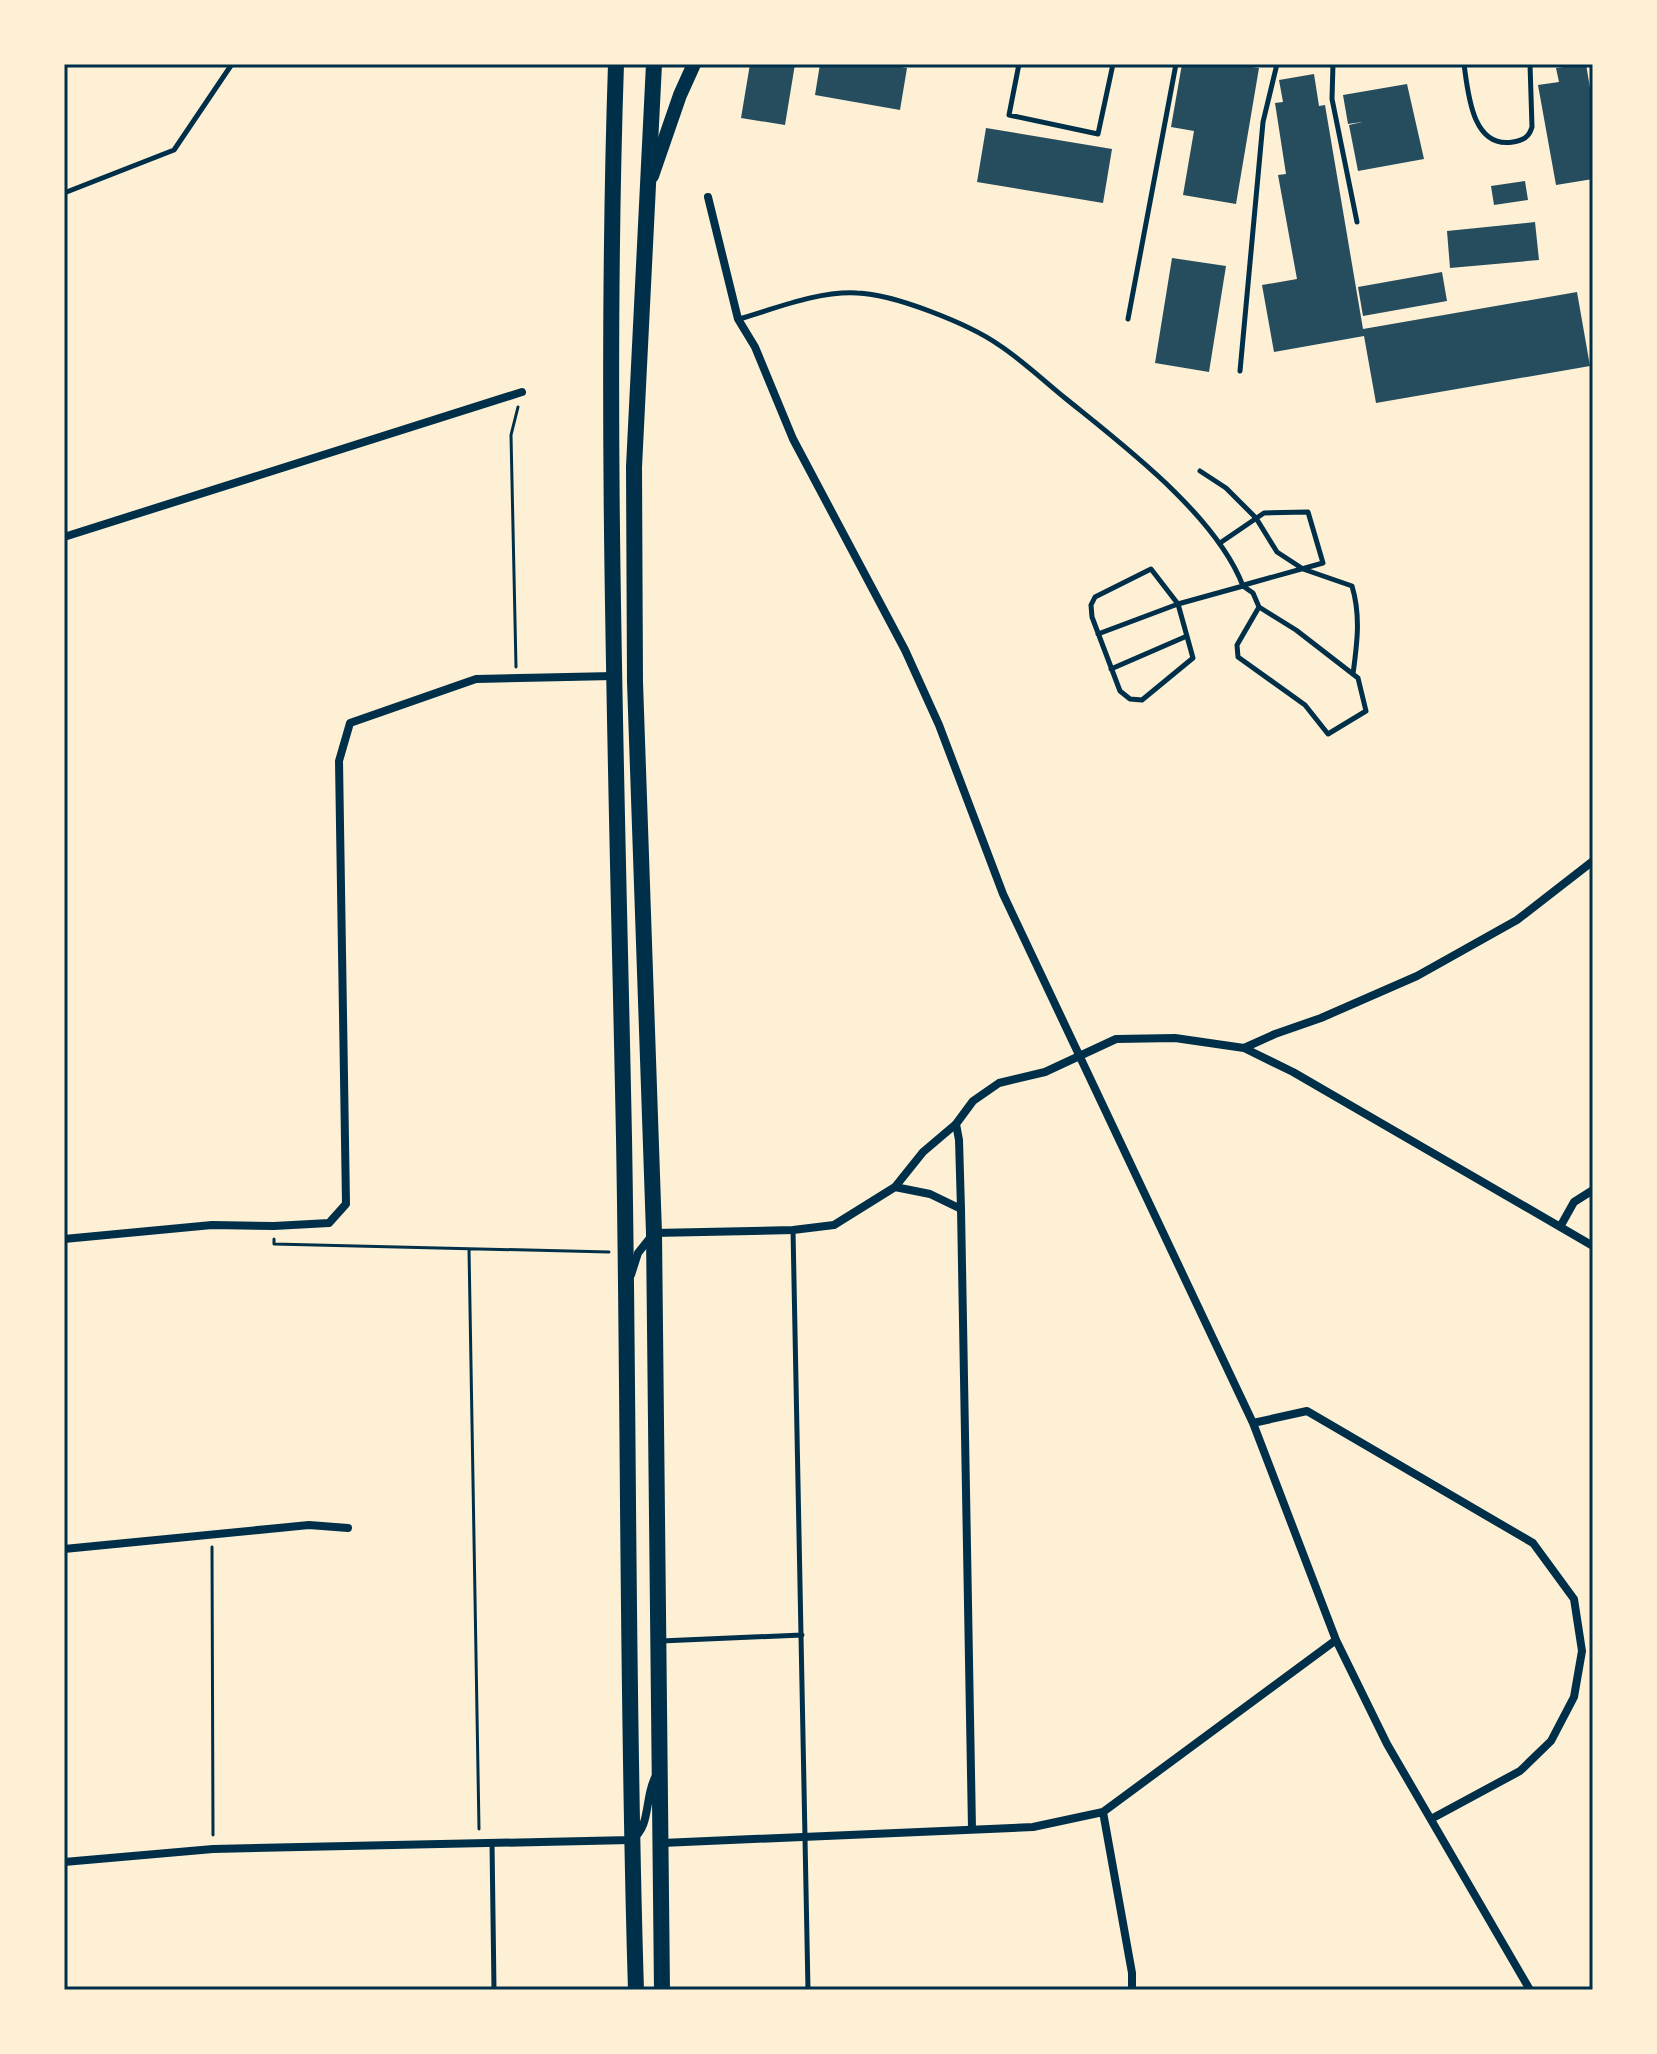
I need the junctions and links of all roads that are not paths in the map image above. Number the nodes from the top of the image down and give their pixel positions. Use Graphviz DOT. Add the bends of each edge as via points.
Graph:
graph roads {
  1 [pos="232,64"];
  2 [pos="616,64"];
  3 [pos="654,64"];
  4 [pos="694,64"];
  5 [pos="1019,64"];
  6 [pos="1113,64"];
  7 [pos="1176,64"];
  8 [pos="1277,64"];
  9 [pos="1333,64"];
  10 [pos="1464,64"];
  11 [pos="1530,64"];
  12 [pos="646,190"];
  13 [pos="64,193"];
  14 [pos="708,197"];
  15 [pos="1357,222"];
  16 [pos="738,319"];
  17 [pos="1128,319"];
  18 [pos="1240,371"];
  19 [pos="522,392"];
  20 [pos="1200,471"];
  21 [pos="1256,518"];
  22 [pos="64,537"];
  23 [pos="1220,543"];
  24 [pos="1303,569"];
  25 [pos="1243,586"];
  26 [pos="1178,604"];
  27 [pos="1259,607"];
  28 [pos="1098,634"];
  29 [pos="1187,636"];
  30 [pos="1111,669"];
  31 [pos="1353,674"];
  32 [pos="615,676"];
  33 [pos="1593,861"];
  34 [pos="1244,1048"];
  35 [pos="1078,1056"];
  36 [pos="956,1124"];
  37 [pos="895,1187"];
  38 [pos="1593,1190"];
  39 [pos="961,1209"];
  40 [pos="1560,1227"];
  41 [pos="793,1230"];
  42 [pos="654,1233"];
  43 [pos="64,1239"];
  44 [pos="1593,1246"];
  45 [pos="627,1287"];
  46 [pos="1253,1423"];
  47 [pos="348,1528"];
  48 [pos="64,1549"];
  49 [pos="802,1635"];
  50 [pos="1336,1640"];
  51 [pos="660,1641"];
  52 [pos="661,1770"];
  53 [pos="1103,1812"];
  54 [pos="1431,1819"];
  55 [pos="972,1829"];
  56 [pos="806,1838"];
  57 [pos="631,1840"];
  58 [pos="492,1841"];
  59 [pos="662,1843"];
  60 [pos="64,1862"];
  61 [pos="494,1990"];
  62 [pos="636,1990"];
  63 [pos="662,1990"];
  64 [pos="808,1990"];
  65 [pos="1132,1990"];
  66 [pos="1530,1990"];
  1 -- 13 [label="lane" via="174,150"];
  2 -- 32 [label="main road" via="611,230"];
  3 -- 12 [label="main road"];
  4 -- 12 [label="main road"];
  5 -- 6 [label="lane" via="1009,115 1098,134"];
  7 -- 17 [label="lane"];
  8 -- 18 [label="lane" via="1263,122"];
  9 -- 15 [label="lane" via="1332,99"];
  10 -- 11 [label="lane" via="1481,129 1505,143 1523,140 1532,127"];
  12 -- 42 [label="main road" via="634,467 635,666"];
  14 -- 16 [label="street"];
  16 -- 23 [label="lane" via="859,292 964,326 998,344 1142,460"];
  16 -- 35 [label="street" via="793,439 905,650 1003,894"];
  19 -- 22 [label="street"];
  20 -- 21 [label="lane"];
  21 -- 23 [label="lane"];
  21 -- 24 [label="lane" via="1277,552"];
  21 -- 24 [label="lane" via="1264,513 1308,512 1323,563"];
  23 -- 25 [label="lane"];
  24 -- 25 [label="lane"];
  24 -- 31 [label="lane" via="1352,586 1358,624"];
  25 -- 26 [label="lane"];
  25 -- 27 [label="lane"];
  26 -- 28 [label="lane"];
  26 -- 28 [label="lane" via="1151,569 1095,597 1091,605"];
  26 -- 29 [label="lane"];
  27 -- 31 [label="lane"];
  27 -- 31 [label="lane" via="1237,645 1238,657 1305,705 1328,734 1366,711"];
  28 -- 30 [label="lane"];
  29 -- 30 [label="lane"];
  29 -- 30 [label="lane" via="1193,658 1142,700 1120,691"];
  32 -- 43 [label="street" via="476,679 350,723 339,761 346,1204 329,1223 212,1225"];
  32 -- 45 [label="main road"];
  33 -- 34 [label="street" via="1517,920 1417,976"];
  34 -- 35 [label="street" via="1175,1038 1116,1039"];
  34 -- 40 [label="street"];
  35 -- 36 [label="street" via="1045,1072 999,1083 973,1101"];
  35 -- 46 [label="street"];
  36 -- 37 [label="street" via="923,1152"];
  36 -- 39 [label="street"];
  37 -- 39 [label="street" via="930,1194"];
  37 -- 41 [label="street" via="834,1225"];
  38 -- 40 [label="street" via="1574,1202"];
  39 -- 55 [label="street"];
  40 -- 44 [label="street"];
  41 -- 42 [label="street"];
  41 -- 49 [label="lane"];
  42 -- 45 [label="street" via="638,1253"];
  42 -- 51 [label="main road"];
  45 -- 57 [label="main road"];
  46 -- 50 [label="street"];
  46 -- 54 [label="street" via="1307,1411 1533,1543 1574,1599 1582,1651 1574,1697 1551,1741 1520,1771"];
  47 -- 48 [label="street" via="309,1525"];
  49 -- 51 [label="lane"];
  49 -- 56 [label="lane"];
  50 -- 53 [label="street"];
  50 -- 54 [label="street"];
  51 -- 52 [label="main road"];
  52 -- 57 [label="street" via="653,1780 642,1829"];
  52 -- 59 [label="main road"];
  53 -- 55 [label="street" via="1033,1827"];
  53 -- 65 [label="street"];
  54 -- 66 [label="street"];
  55 -- 56 [label="street"];
  56 -- 59 [label="street"];
  56 -- 64 [label="lane"];
  57 -- 58 [label="street"];
  57 -- 62 [label="main road"];
  58 -- 60 [label="street" via="213,1849"];
  58 -- 61 [label="lane"];
  59 -- 63 [label="main road"];
}
